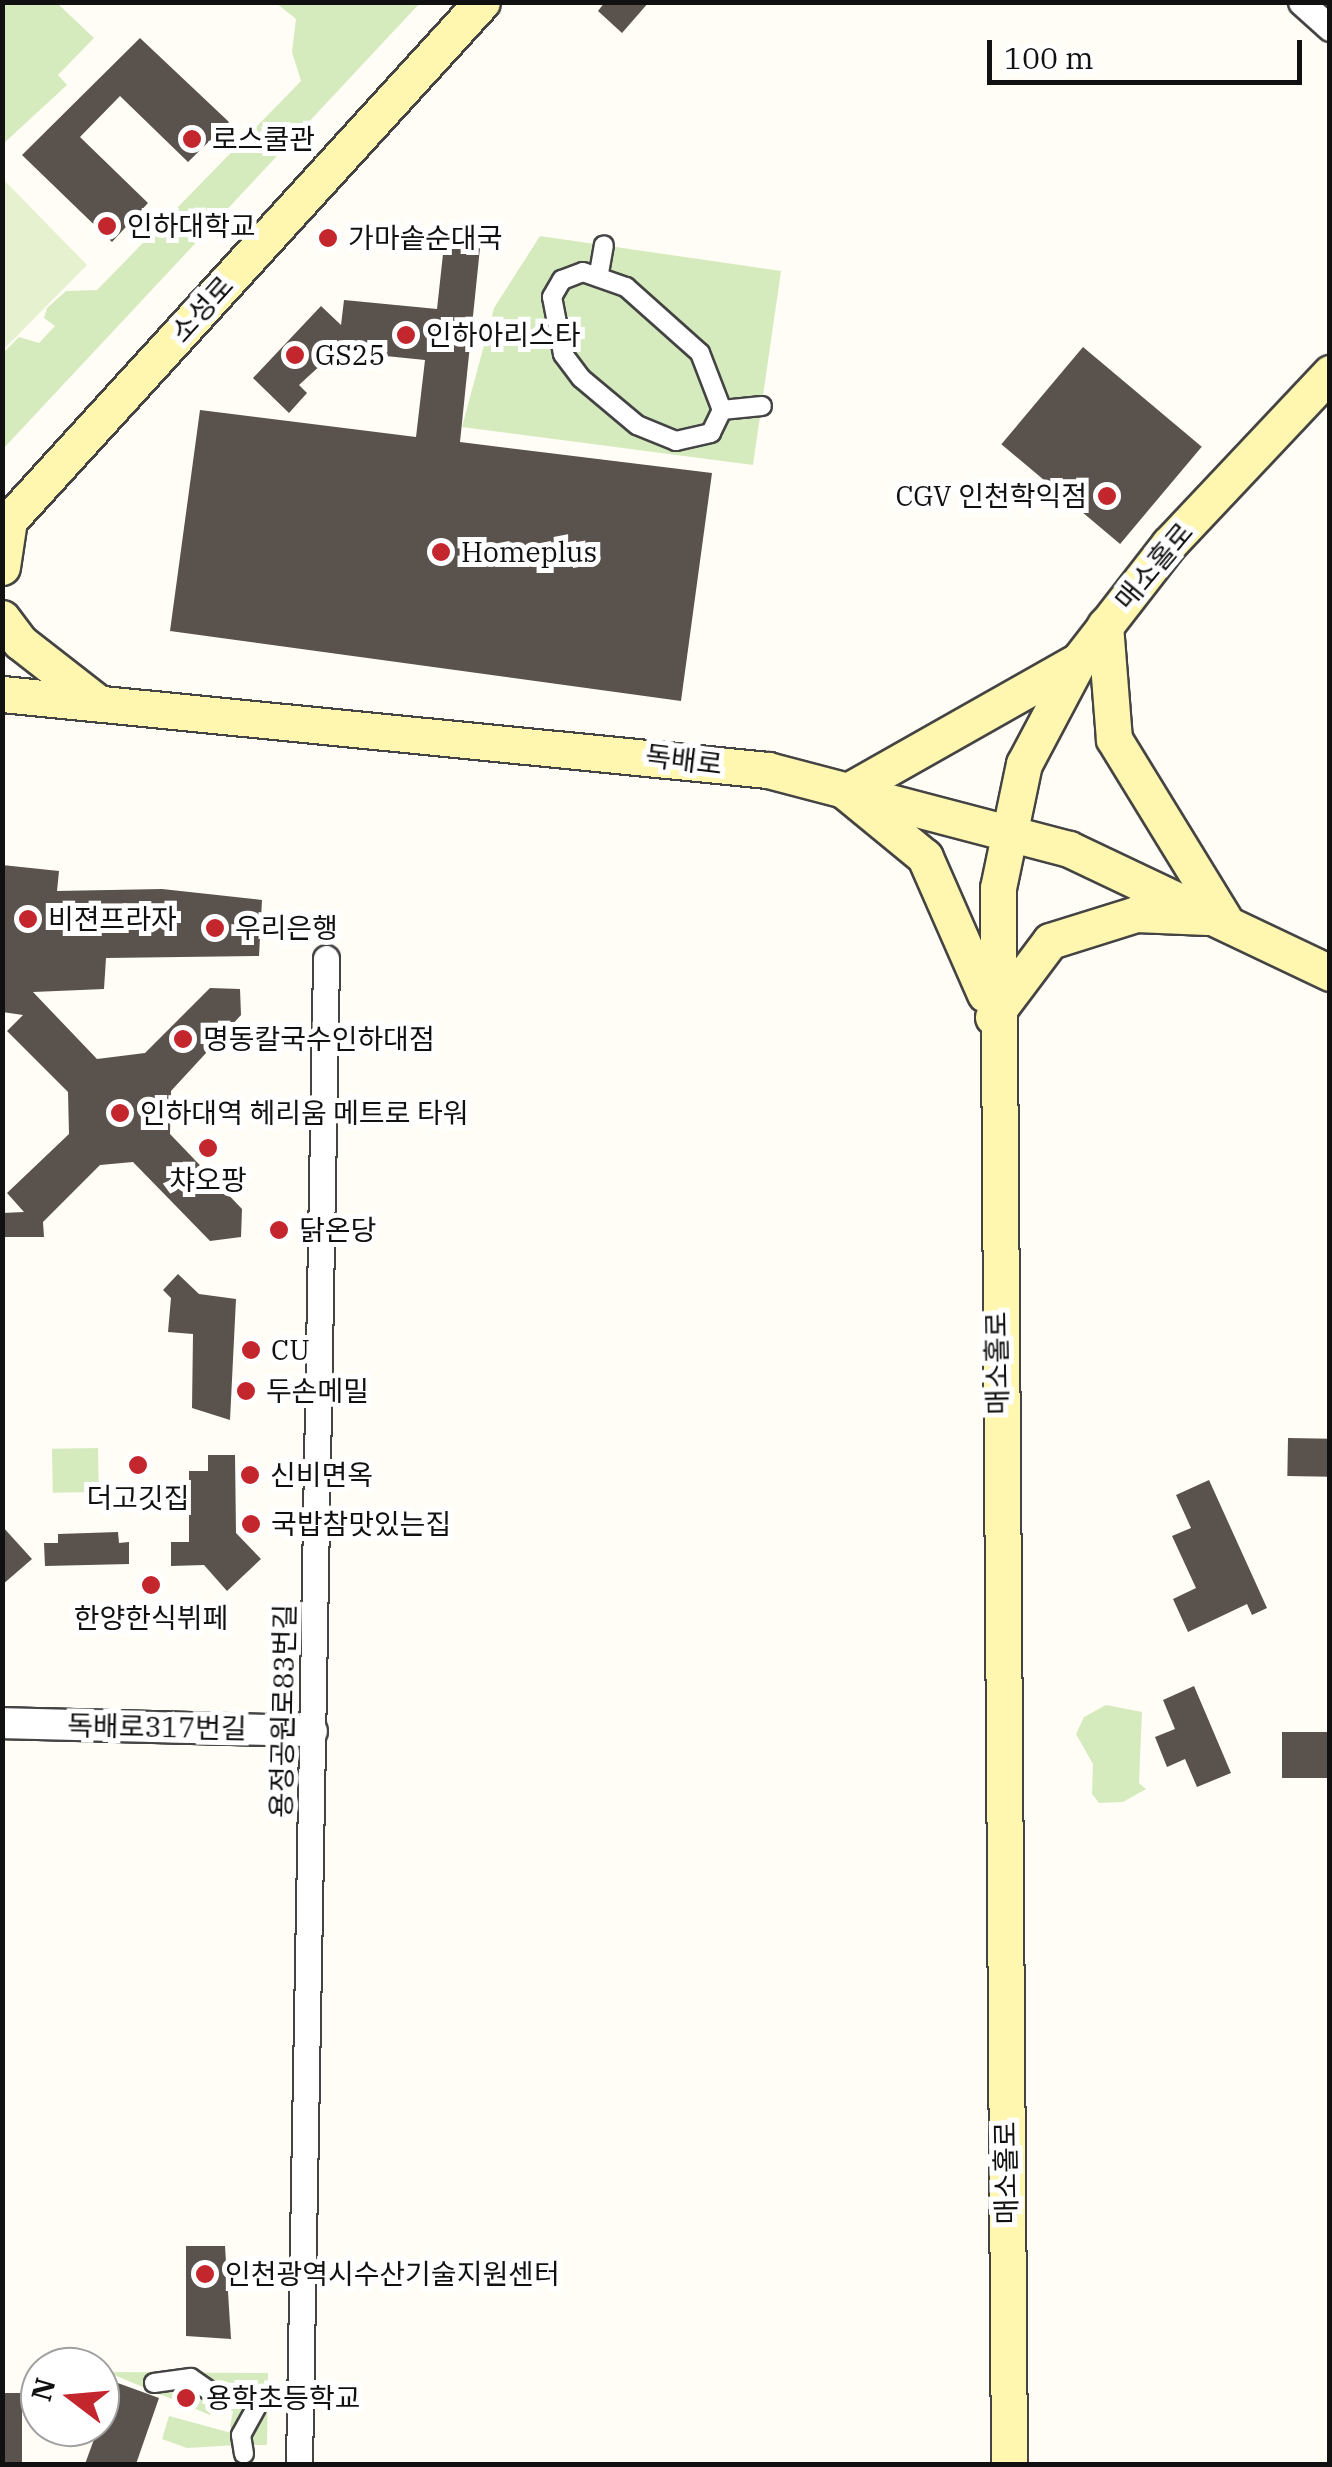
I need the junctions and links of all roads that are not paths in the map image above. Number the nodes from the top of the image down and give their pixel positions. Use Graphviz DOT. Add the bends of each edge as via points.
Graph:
graph roads {
  1 [pos="482,2"];
  2 [pos="1301,2"];
  3 [pos="1330,28"];
  4 [pos="604,245"];
  5 [pos="599,273"];
  6 [pos="1330,373"];
  7 [pos="762,406"];
  8 [pos="722,410"];
  9 [pos="5,524"];
  10 [pos="2,566"];
  11 [pos="2,618"];
  12 [pos="1105,626"];
  13 [pos="1079,660"];
  14 [pos="2,694"];
  15 [pos="98,702"];
  16 [pos="846,792"];
  17 [pos="1009,830"];
  18 [pos="1223,918"];
  19 [pos="326,958"];
  20 [pos="1330,972"];
  21 [pos="993,1018"];
  22 [pos="2,1723"];
  23 [pos="312,1731"];
  24 [pos="154,2383"];
  25 [pos="244,2454"];
  26 [pos="299,2464"];
  27 [pos="1009,2464"];
  1 -- 9 [label="main road, 소성로"];
  2 -- 3 [label="street"];
  4 -- 5 [label="street"];
  5 -- 8 [label="street" via="682,331 700,352"];
  5 -- 8 [label="street" via="562,280 552,297 564,354 582,378 612,408 676,442 711,433"];
  6 -- 12 [label="main road, 매소홀로" via="1170,544"];
  7 -- 8 [label="street"];
  9 -- 10 [label="main road"];
  11 -- 15 [label="main road" via="20,642"];
  12 -- 13 [label="main road, 매소홀로"];
  12 -- 18 [label="main road" via="1114,739"];
  13 -- 16 [label="main road"];
  13 -- 17 [label="main road, 매소홀로" via="1024,764"];
  14 -- 15 [label="main road, 독배로"];
  15 -- 16 [label="main road, 독배로" via="636,753 768,770"];
  16 -- 17 [label="main road, 독배로"];
  16 -- 21 [label="main road" via="924,857"];
  17 -- 18 [label="main road, 독배로" via="1128,872"];
  17 -- 21 [label="main road, 매소홀로" via="995,921"];
  18 -- 20 [label="main road, 독배로"];
  18 -- 21 [label="main road" via="1136,914 1092,921 1050,940"];
  19 -- 23 [label="street, 용정공원로83번길"];
  21 -- 27 [label="main road, 매소홀로"];
  22 -- 23 [label="street, 독배로317번길"];
  23 -- 26 [label="street, 용정공원로83번길"];
  24 -- 25 [label="street" via="191,2378 214,2394 248,2396 256,2408 241,2436"];
}
